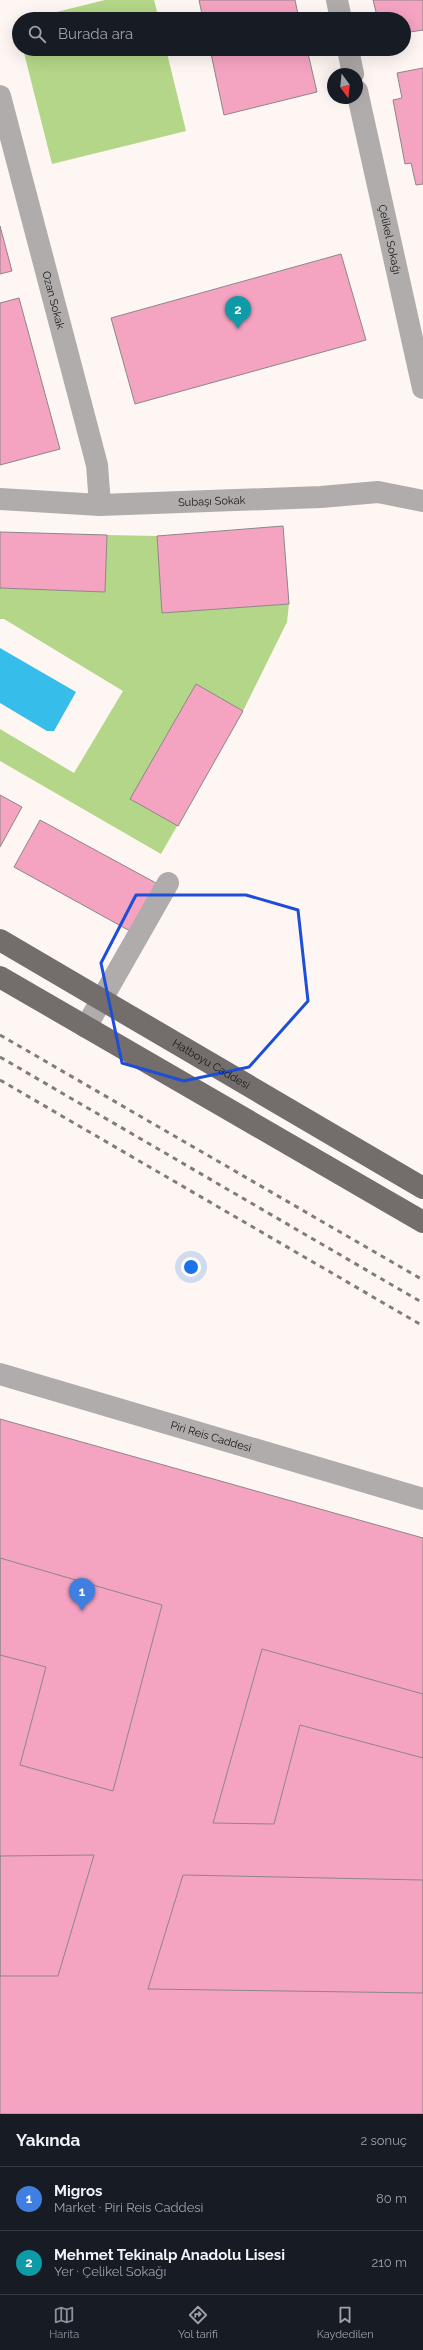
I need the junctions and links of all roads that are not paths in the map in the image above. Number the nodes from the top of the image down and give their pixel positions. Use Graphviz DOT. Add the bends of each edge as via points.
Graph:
graph roads {
  1 [pos="337,0"];
  2 [pos="340,12"];
  3 [pos="349,56"];
  4 [pos="352,68"];
  5 [pos="0,96"];
  6 [pos="360,104"];
  7 [pos="423,388"];
  8 [pos="0,499"];
  9 [pos="423,501"];
  10 [pos="100,505"];
  11 [pos="168,883"];
  12 [pos="0,940"];
  13 [pos="0,977"];
  14 [pos="101,999"];
  15 [pos="86,1027"];
  16 [pos="423,1188"];
  17 [pos="423,1222"];
  18 [pos="0,1374"];
  19 [pos="423,1499"];
  1 -- 2 [label="street"];
  3 -- 4 [label="street"];
  5 -- 10 [label="street, Ozan Sokak" via="97,465"];
  6 -- 7 [label="street, Çelikel Sokağı"];
  8 -- 10 [label="street, Subaşı Sokak"];
  9 -- 10 [label="street, Subaşı Sokak" via="378,492 321,497"];
  11 -- 14 [label="street"];
  12 -- 14 [label="main road, Hatboyu Caddesi"];
  13 -- 15 [label="main road"];
  14 -- 15 [label="street"];
  14 -- 16 [label="main road, Hatboyu Caddesi"];
  15 -- 17 [label="main road"];
  18 -- 19 [label="street, Piri Reis Caddesi"];
}
